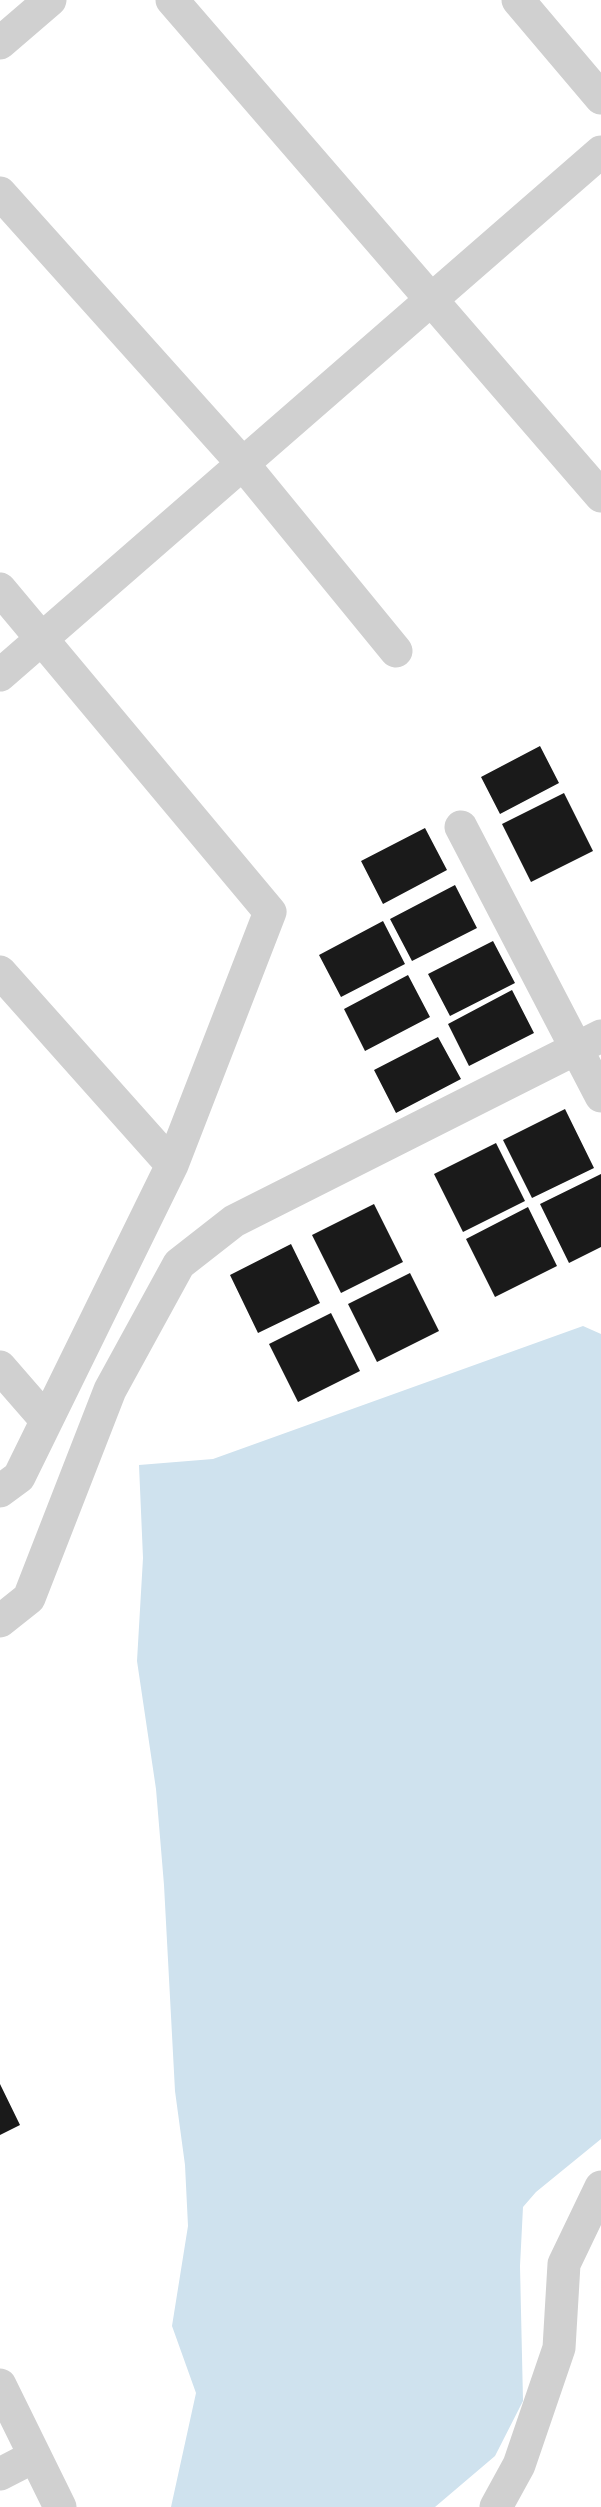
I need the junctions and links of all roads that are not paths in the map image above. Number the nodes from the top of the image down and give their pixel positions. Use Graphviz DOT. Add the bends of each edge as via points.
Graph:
graph roads {
  1 [pos="50,0"];
  2 [pos="172,0"];
  3 [pos="518,0"];
  4 [pos="0,43"];
  5 [pos="601,98"];
  6 [pos="601,152"];
  7 [pos="0,193"];
  8 [pos="432,300"];
  9 [pos="243,464"];
  10 [pos="601,496"];
  11 [pos="0,589"];
  12 [pos="42,638"];
  13 [pos="396,651"];
  14 [pos="0,675"];
  15 [pos="461,826"];
  16 [pos="0,972"];
  17 [pos="589,1043"];
  18 [pos="601,1096"];
  19 [pos="172,1165"];
  20 [pos="0,1367"];
  21 [pos="46,1420"];
  22 [pos="0,1491"];
  23 [pos="0,1622"];
  24 [pos="601,2187"];
  25 [pos="0,2385"];
  26 [pos="35,2456"];
  27 [pos="0,2474"];
  28 [pos="60,2507"];
  29 [pos="496,2507"];
  1 -- 4 [label="street"];
  2 -- 8 [label="street"];
  3 -- 5 [label="street"];
  6 -- 8 [label="street"];
  7 -- 9 [label="street"];
  8 -- 9 [label="street"];
  8 -- 10 [label="street"];
  9 -- 12 [label="street"];
  9 -- 13 [label="street"];
  11 -- 12 [label="street"];
  12 -- 14 [label="street"];
  12 -- 19 [label="street" via="270,912"];
  15 -- 17 [label="street"];
  16 -- 19 [label="street"];
  17 -- 18 [label="street"];
  17 -- 23 [label="street" via="234,1221 179,1264 110,1390 29,1598"];
  19 -- 21 [label="street"];
  20 -- 21 [label="street"];
  21 -- 22 [label="street" via="19,1477"];
  24 -- 29 [label="street" via="564,2264 560,2348 519,2465"];
  25 -- 26 [label="street"];
  26 -- 27 [label="street"];
  26 -- 28 [label="street"];
}
